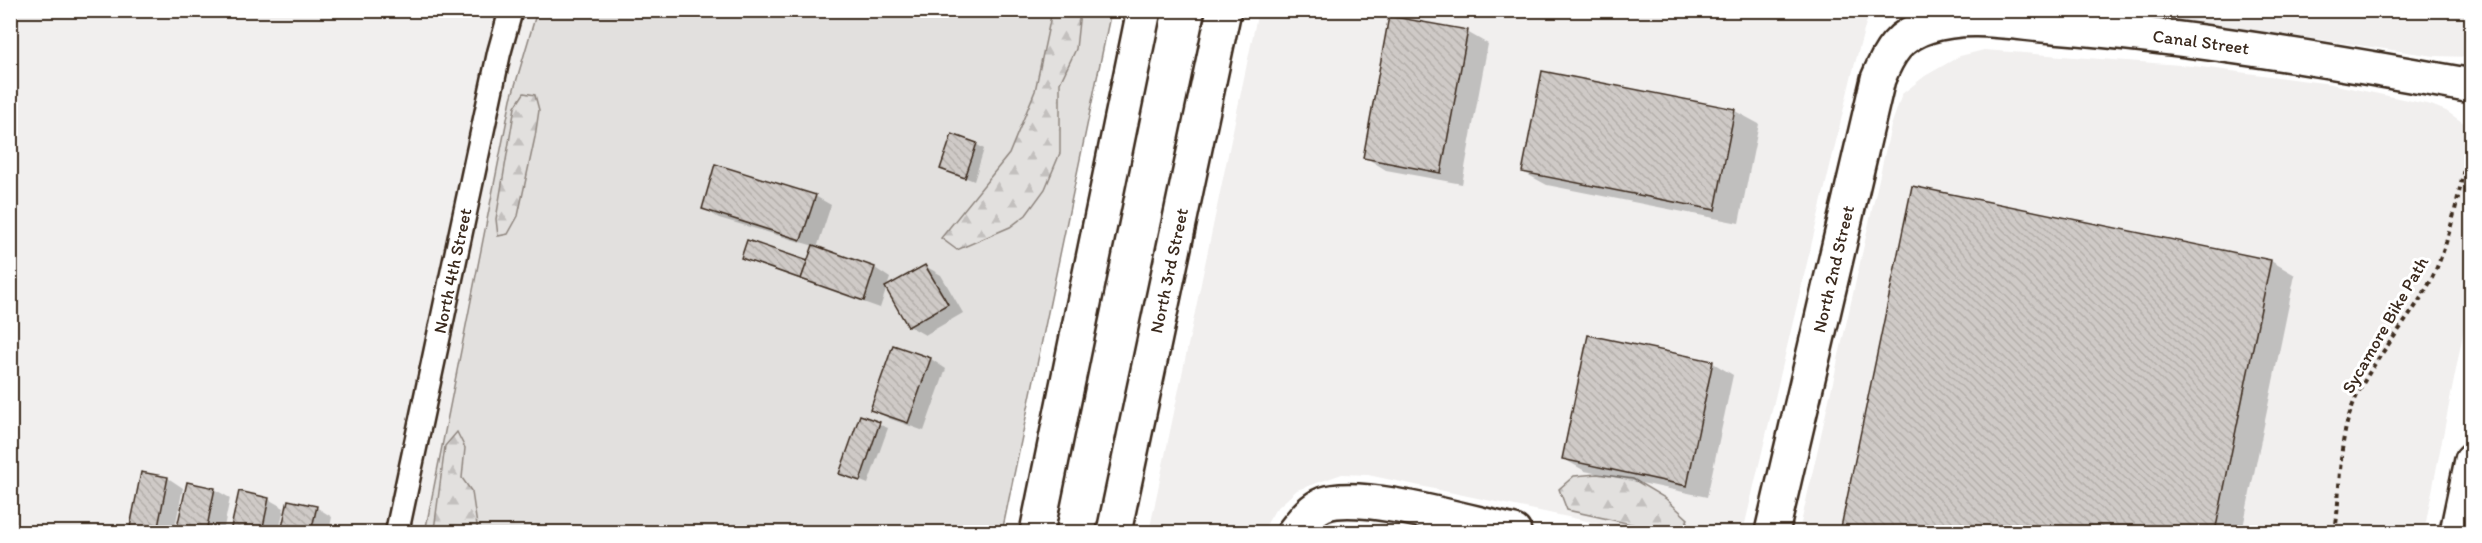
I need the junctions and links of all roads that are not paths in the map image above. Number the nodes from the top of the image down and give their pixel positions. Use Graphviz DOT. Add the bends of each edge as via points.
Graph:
graph roads {
  1 [pos="511,10"];
  2 [pos="1144,10"];
  3 [pos="1224,10"];
  4 [pos="1926,18"];
  5 [pos="2472,86"];
  6 [pos="2472,460"];
  7 [pos="397,532"];
  8 [pos="1038,532"];
  9 [pos="1114,532"];
  10 [pos="1294,532"];
  11 [pos="1514,532"];
  12 [pos="1772,532"];
  13 [pos="2457,532"];
  1 -- 7 [label="lane, North 4th Street"];
  2 -- 8 [label="main road"];
  3 -- 9 [label="main road, North 3rd Street"];
  4 -- 5 [label="main road, Canal Street" via="2079,28 2281,52"];
  4 -- 12 [label="main road, North 2nd Street" via="1888,55 1878,80"];
  6 -- 13 [label="main road"];
  10 -- 11 [label="main road" via="1307,515 1322,505 1341,500 1373,502"];
}
